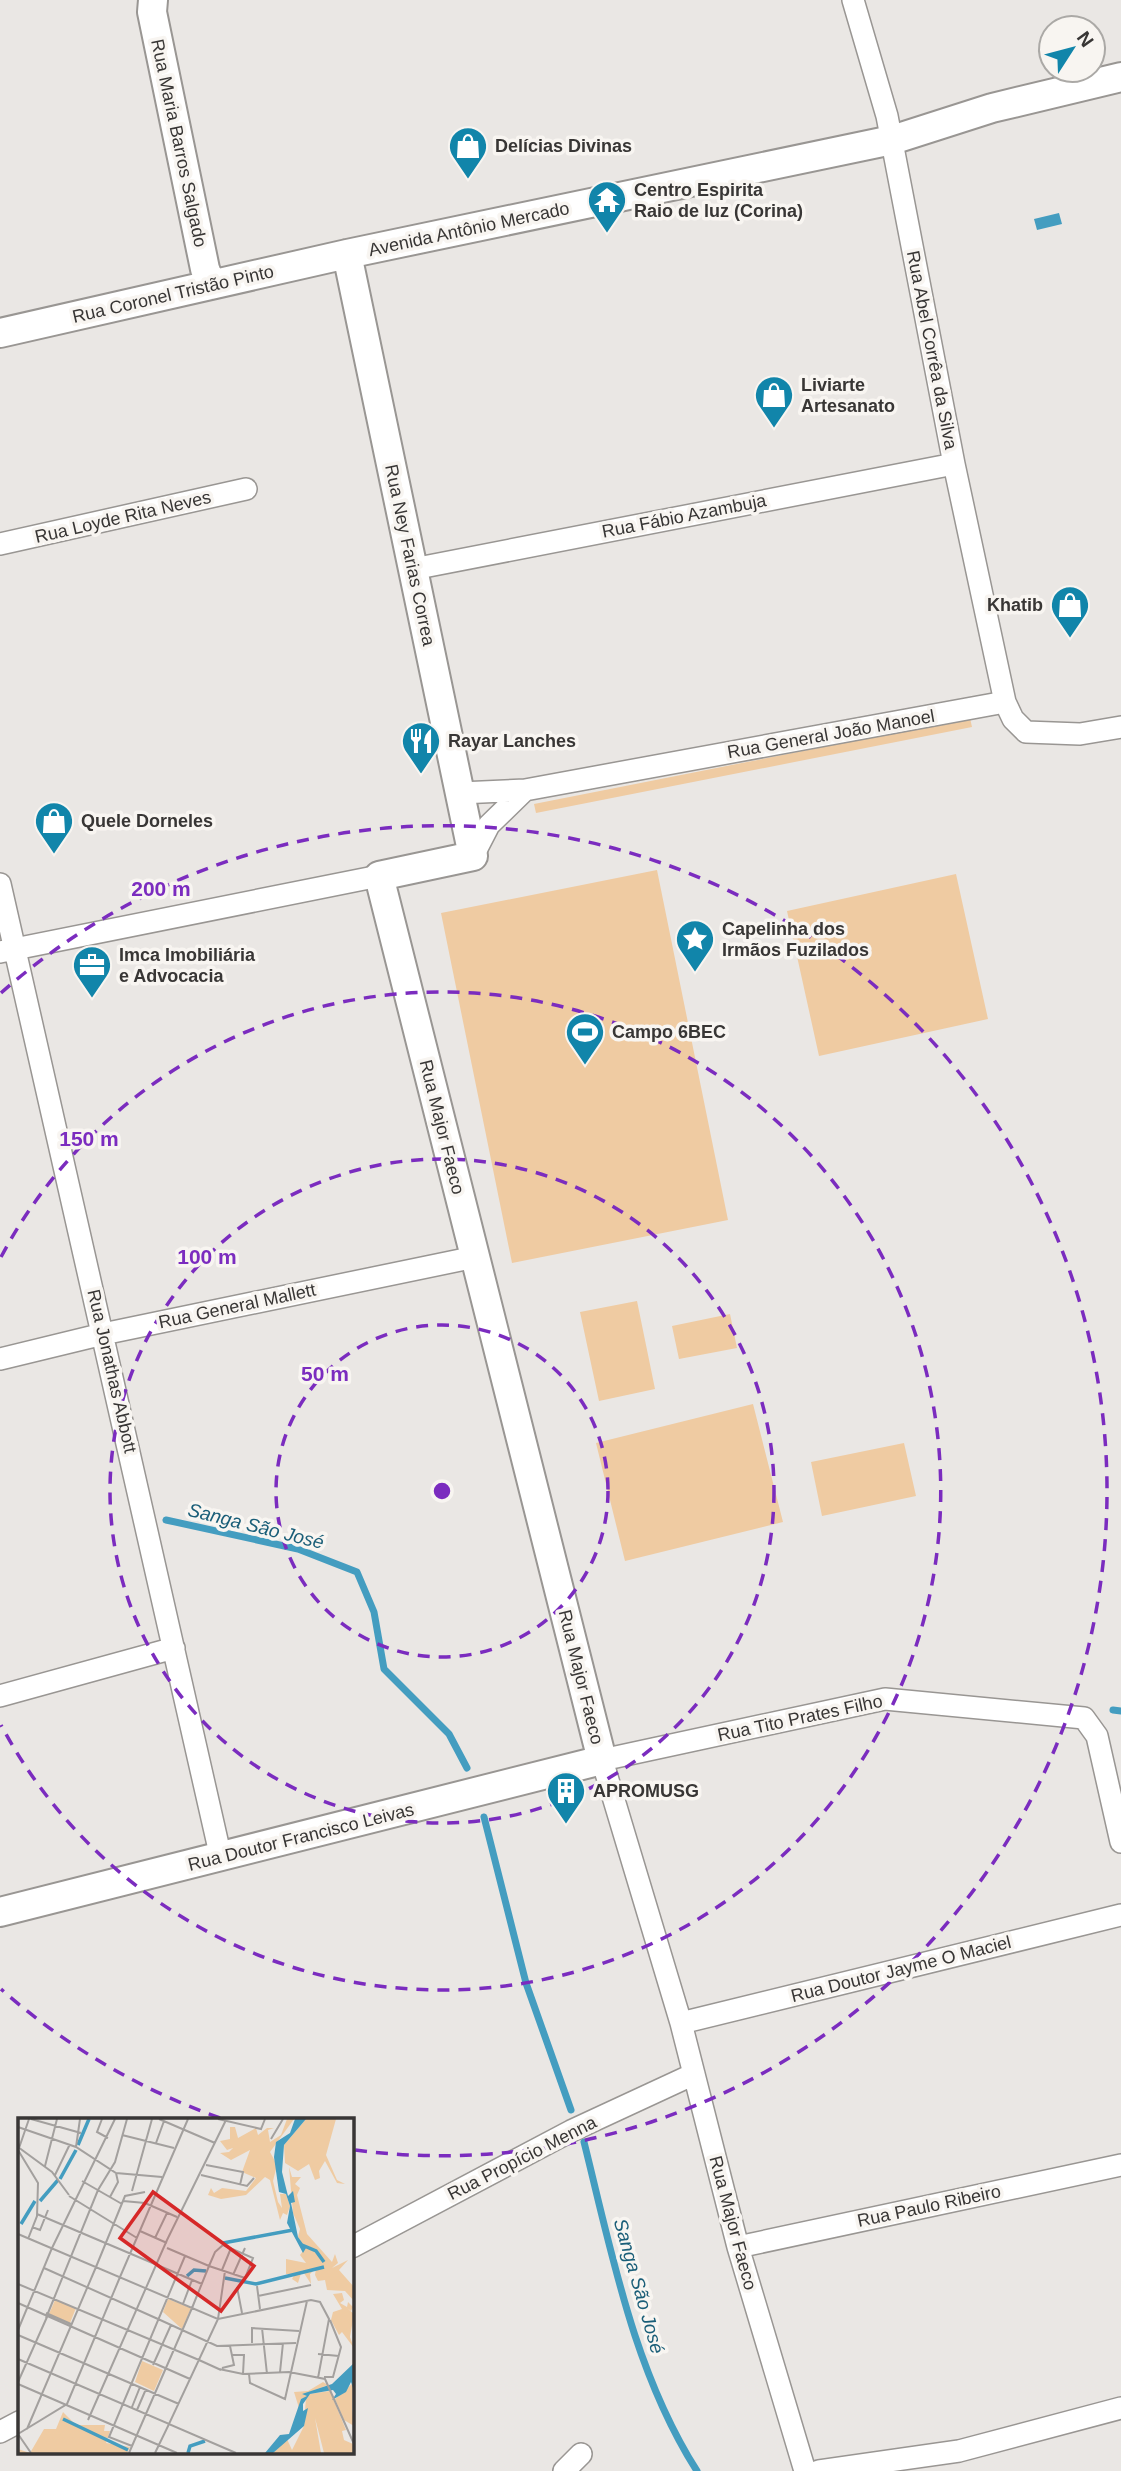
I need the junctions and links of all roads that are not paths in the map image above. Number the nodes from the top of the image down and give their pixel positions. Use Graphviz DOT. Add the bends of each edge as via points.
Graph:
graph roads {
  1 [pos="153,0"];
  2 [pos="853,0"];
  3 [pos="1121,78"];
  4 [pos="892,140"];
  5 [pos="347,254"];
  6 [pos="211,285"];
  7 [pos="0,333"];
  8 [pos="954,464"];
  9 [pos="246,489"];
  10 [pos="0,544"];
  11 [pos="413,569"];
  12 [pos="1005,702"];
  13 [pos="1121,727"];
  14 [pos="526,790"];
  15 [pos="460,793"];
  16 [pos="472,856"];
  17 [pos="379,876"];
  18 [pos="0,884"];
  19 [pos="7,950"];
  20 [pos="475,1256"];
  21 [pos="103,1334"];
  22 [pos="0,1359"];
  23 [pos="174,1648"];
  24 [pos="0,1696"];
  25 [pos="602,1760"];
  26 [pos="1121,1842"];
  27 [pos="221,1858"];
  28 [pos="0,1912"];
  29 [pos="1121,1915"];
  30 [pos="681,2023"];
  31 [pos="694,2074"];
  32 [pos="1121,2165"];
  33 [pos="354,2246"];
  34 [pos="738,2247"];
  35 [pos="1121,2409"];
  36 [pos="18,2423"];
  37 [pos="0,2432"];
  38 [pos="581,2454"];
  39 [pos="564,2471"];
  40 [pos="805,2471"];
  41 [pos="819,2471"];
  1 -- 6 [label="street, Rua Maria Barros Salgado"];
  2 -- 4 [label="street, Rua Abel Corrêa da Silva"];
  3 -- 4 [label="street, Avenida Antônio Mercado" via="992,108"];
  4 -- 5 [label="street, Avenida Antônio Mercado"];
  4 -- 8 [label="street, Rua Abel Corrêa da Silva"];
  5 -- 6 [label="street, Rua Coronel Tristão Pinto"];
  5 -- 11 [label="street, Rua Ney Farias Correa"];
  6 -- 7 [label="street, Rua Coronel Tristão Pinto"];
  8 -- 11 [label="street, Rua Fábio Azambuja"];
  8 -- 12 [label="street, Rua Abel Corrêa da Silva"];
  9 -- 10 [label="street, Rua Loyde Rita Neves"];
  11 -- 15 [label="street, Rua Ney Farias Correa"];
  12 -- 13 [label="street" via="1026,732 1080,734"];
  12 -- 14 [label="street, Rua General João Manoel"];
  14 -- 15 [label="street, Rua General João Manoel"];
  14 -- 16 [label="street" via="489,825"];
  15 -- 16 [label="street, Rua Ney Farias Correa"];
  16 -- 17 [label="street"];
  17 -- 19 [label="street"];
  17 -- 20 [label="street, Rua Major Faeco"];
  18 -- 19 [label="street, Rua Jonathas Abbott"];
  19 -- 21 [label="street, Rua Jonathas Abbott"];
  20 -- 21 [label="street, Rua General Mallett"];
  20 -- 25 [label="street, Rua Major Faeco"];
  21 -- 22 [label="street, Rua General Mallett"];
  21 -- 23 [label="street, Rua Jonathas Abbott"];
  23 -- 24 [label="street"];
  23 -- 27 [label="street, Rua Jonathas Abbott"];
  25 -- 26 [label="street, Rua Tito Prates Filho" via="885,1699 1084,1718 1097,1736"];
  25 -- 27 [label="street, Rua Doutor Francisco Leivas"];
  25 -- 30 [label="street, Rua Major Faeco"];
  27 -- 28 [label="street, Rua Doutor Francisco Leivas"];
  29 -- 30 [label="street, Rua Doutor Jayme O Maciel"];
  30 -- 31 [label="street, Rua Major Faeco"];
  31 -- 33 [label="street, Rua Propício Menna" via="571,2131"];
  31 -- 34 [label="street, Rua Major Faeco"];
  32 -- 34 [label="street, Rua Paulo Ribeiro"];
  34 -- 40 [label="street, Rua Major Faeco"];
  35 -- 41 [label="street" via="959,2451"];
  36 -- 37 [label="street"];
  38 -- 39 [label="street"];
}
